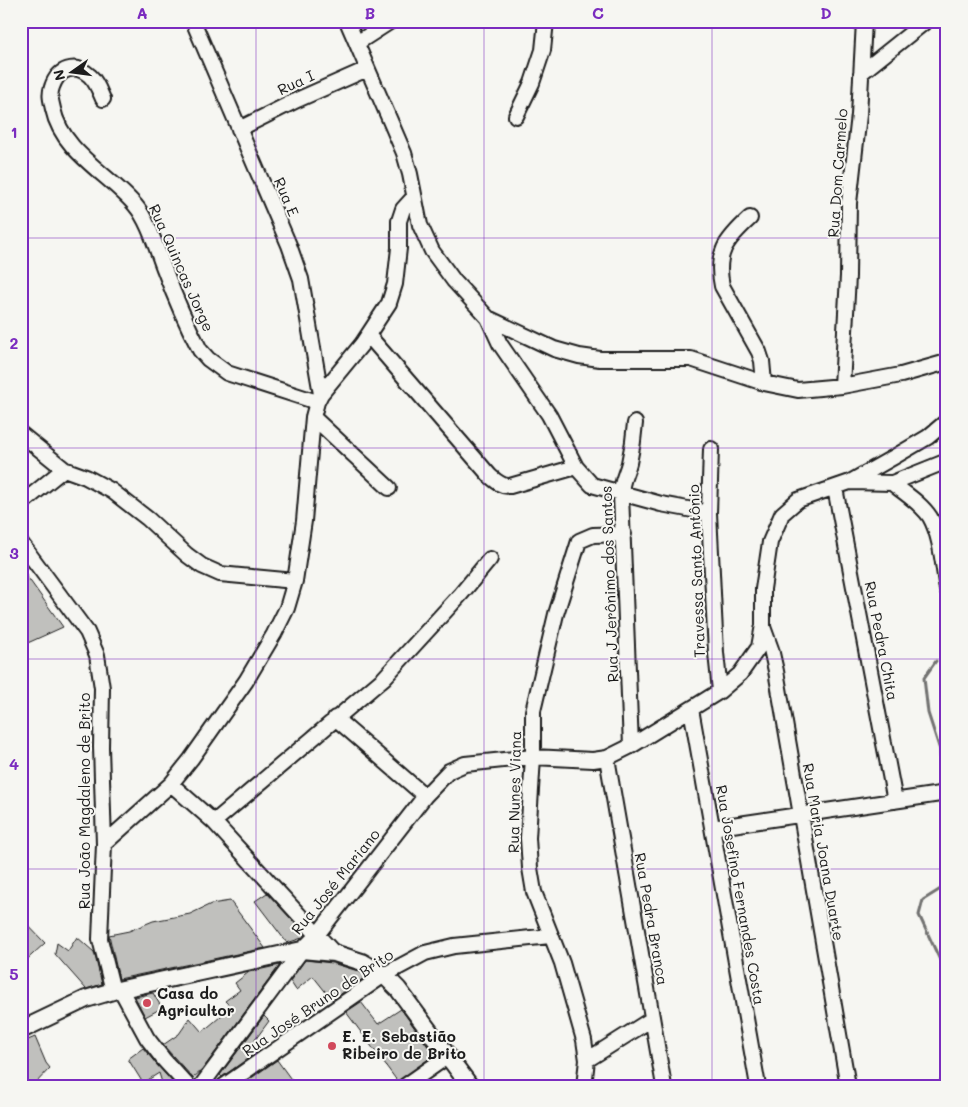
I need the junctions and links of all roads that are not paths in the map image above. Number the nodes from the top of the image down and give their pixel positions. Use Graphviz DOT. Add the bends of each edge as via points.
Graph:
graph roads {
  1 [pos="193,21"];
  2 [pos="347,21"];
  3 [pos="391,21"];
  4 [pos="546,21"];
  5 [pos="864,21"];
  6 [pos="926,21"];
  7 [pos="357,43"];
  8 [pos="367,69"];
  9 [pos="861,74"];
  10 [pos="104,99"];
  11 [pos="516,116"];
  12 [pos="239,128"];
  13 [pos="413,198"];
  14 [pos="750,218"];
  15 [pos="488,318"];
  16 [pos="368,335"];
  17 [pos="947,362"];
  18 [pos="764,383"];
  19 [pos="842,386"];
  20 [pos="319,398"];
  21 [pos="313,417"];
  22 [pos="947,421"];
  23 [pos="635,423"];
  24 [pos="21,434"];
  25 [pos="711,448"];
  26 [pos="947,461"];
  27 [pos="576,467"];
  28 [pos="64,469"];
  29 [pos="850,482"];
  30 [pos="892,483"];
  31 [pos="389,488"];
  32 [pos="835,488"];
  33 [pos="621,494"];
  34 [pos="21,504"];
  35 [pos="710,513"];
  36 [pos="624,534"];
  37 [pos="21,543"];
  38 [pos="490,559"];
  39 [pos="295,581"];
  40 [pos="947,589"];
  41 [pos="763,625"];
  42 [pos="720,691"];
  43 [pos="691,709"];
  44 [pos="336,718"];
  45 [pos="631,746"];
  46 [pos="533,757"];
  47 [pos="607,758"];
  48 [pos="171,784"];
  49 [pos="947,793"];
  50 [pos="426,796"];
  51 [pos="895,801"];
  52 [pos="800,815"];
  53 [pos="214,822"];
  54 [pos="712,828"];
  55 [pos="104,844"];
  56 [pos="317,935"];
  57 [pos="550,936"];
  58 [pos="302,950"];
  59 [pos="334,953"];
  60 [pos="384,975"];
  61 [pos="117,991"];
  62 [pos="652,1019"];
  63 [pos="21,1030"];
  64 [pos="448,1056"];
  65 [pos="587,1060"];
  66 [pos="210,1073"];
  67 [pos="188,1086"];
  68 [pos="200,1086"];
  69 [pos="222,1086"];
  70 [pos="405,1086"];
  71 [pos="470,1086"];
  72 [pos="584,1086"];
  73 [pos="664,1086"];
  74 [pos="758,1086"];
  75 [pos="848,1086"];
  1 -- 12 [label="street, Rua E"];
  2 -- 7 [label="street"];
  3 -- 7 [label="street"];
  4 -- 11 [label="street" via="543,50"];
  5 -- 9 [label="street, Rua Dom Carmelo"];
  6 -- 9 [label="street"];
  7 -- 8 [label="street"];
  8 -- 12 [label="street, Rua I"];
  8 -- 13 [label="street" via="404,153"];
  9 -- 19 [label="street, Rua Dom Carmelo" via="849,203"];
  10 -- 20 [label="street, Rua Quincas Jorge" via="92,76 79,69 61,72 50,94 62,131 86,161 130,199 142,214 200,350 227,373"];
  12 -- 20 [label="street, Rua E" via="301,280"];
  13 -- 15 [label="street" via="420,225 432,251"];
  13 -- 16 [label="street" via="403,209 399,221 399,248 392,295"];
  14 -- 18 [label="street" via="724,246 719,273 722,286 762,361"];
  15 -- 18 [label="street" via="554,349 579,356 691,359"];
  15 -- 27 [label="street" via="500,344 549,416"];
  16 -- 20 [label="street"];
  16 -- 27 [label="street" via="490,476 505,487"];
  17 -- 19 [label="street"];
  18 -- 19 [label="street" via="798,390"];
  20 -- 21 [label="street"];
  21 -- 31 [label="street"];
  21 -- 39 [label="street"];
  22 -- 29 [label="street" via="928,437"];
  23 -- 33 [label="street, Rua J Jerônimo dos Santos"];
  24 -- 28 [label="street"];
  25 -- 35 [label="street, Travessa Santo Antônio"];
  26 -- 30 [label="street"];
  27 -- 33 [label="street" via="592,486"];
  28 -- 34 [label="street"];
  28 -- 39 [label="street" via="112,491 202,566 220,574"];
  29 -- 30 [label="street"];
  29 -- 32 [label="street"];
  30 -- 40 [label="street" via="929,516 939,546"];
  32 -- 41 [label="street" via="798,500 782,514 770,542 763,589"];
  32 -- 51 [label="street, Rua Pedra Chita"];
  33 -- 35 [label="street"];
  33 -- 36 [label="street, Rua J Jerônimo dos Santos"];
  35 -- 42 [label="street, Travessa Santo Antônio"];
  36 -- 45 [label="street, Rua J Jerônimo dos Santos"];
  36 -- 46 [label="street, Rua Nunes Viana" via="593,535 579,541 556,614 533,711"];
  37 -- 55 [label="street, Rua João Magdaleno de Brito" via="87,632 97,655 102,688"];
  38 -- 44 [label="street" via="384,678"];
  39 -- 48 [label="street" via="287,608 274,634"];
  41 -- 42 [label="street" via="759,647 750,662"];
  41 -- 52 [label="street, Rua Maria Joana Duarte" via="776,671"];
  42 -- 43 [label="street"];
  43 -- 45 [label="street"];
  43 -- 54 [label="street, Rua Josefino Fernandes Costa"];
  44 -- 50 [label="street"];
  44 -- 53 [label="street"];
  45 -- 47 [label="street"];
  46 -- 47 [label="street, Rua José Mariano"];
  46 -- 50 [label="street, Rua José Mariano" via="458,766 449,771"];
  46 -- 57 [label="street, Rua Nunes Viana" via="528,838 530,868 534,892"];
  47 -- 62 [label="street, Rua Pedra Branca"];
  48 -- 53 [label="street"];
  48 -- 55 [label="street"];
  49 -- 51 [label="street"];
  50 -- 56 [label="street, Rua José Mariano"];
  51 -- 52 [label="street"];
  52 -- 54 [label="street"];
  52 -- 75 [label="street, Rua Maria Joana Duarte"];
  53 -- 56 [label="street"];
  54 -- 74 [label="street, Rua Josefino Fernandes Costa"];
  55 -- 61 [label="street, Rua João Magdaleno de Brito" via="100,939"];
  56 -- 58 [label="street, Rua José Mariano"];
  56 -- 59 [label="street"];
  57 -- 60 [label="street, Rua José Bruno de Brito" via="438,949"];
  57 -- 65 [label="street, Rua Nunes Viana" via="562,963"];
  58 -- 59 [label="main road"];
  58 -- 61 [label="main road"];
  58 -- 66 [label="street, Rua José Mariano"];
  59 -- 60 [label="main road" via="362,962"];
  60 -- 64 [label="main road"];
  60 -- 69 [label="street, Rua José Bruno de Brito"];
  61 -- 63 [label="main road" via="86,1000"];
  61 -- 67 [label="street, Rua João Magdaleno de Brito" via="164,1060"];
  62 -- 65 [label="street"];
  62 -- 73 [label="street, Rua Pedra Branca"];
  64 -- 70 [label="street"];
  64 -- 71 [label="main road"];
  65 -- 72 [label="street, Rua Nunes Viana"];
  66 -- 68 [label="street, Rua José Mariano"];
  66 -- 69 [label="street"];
}
